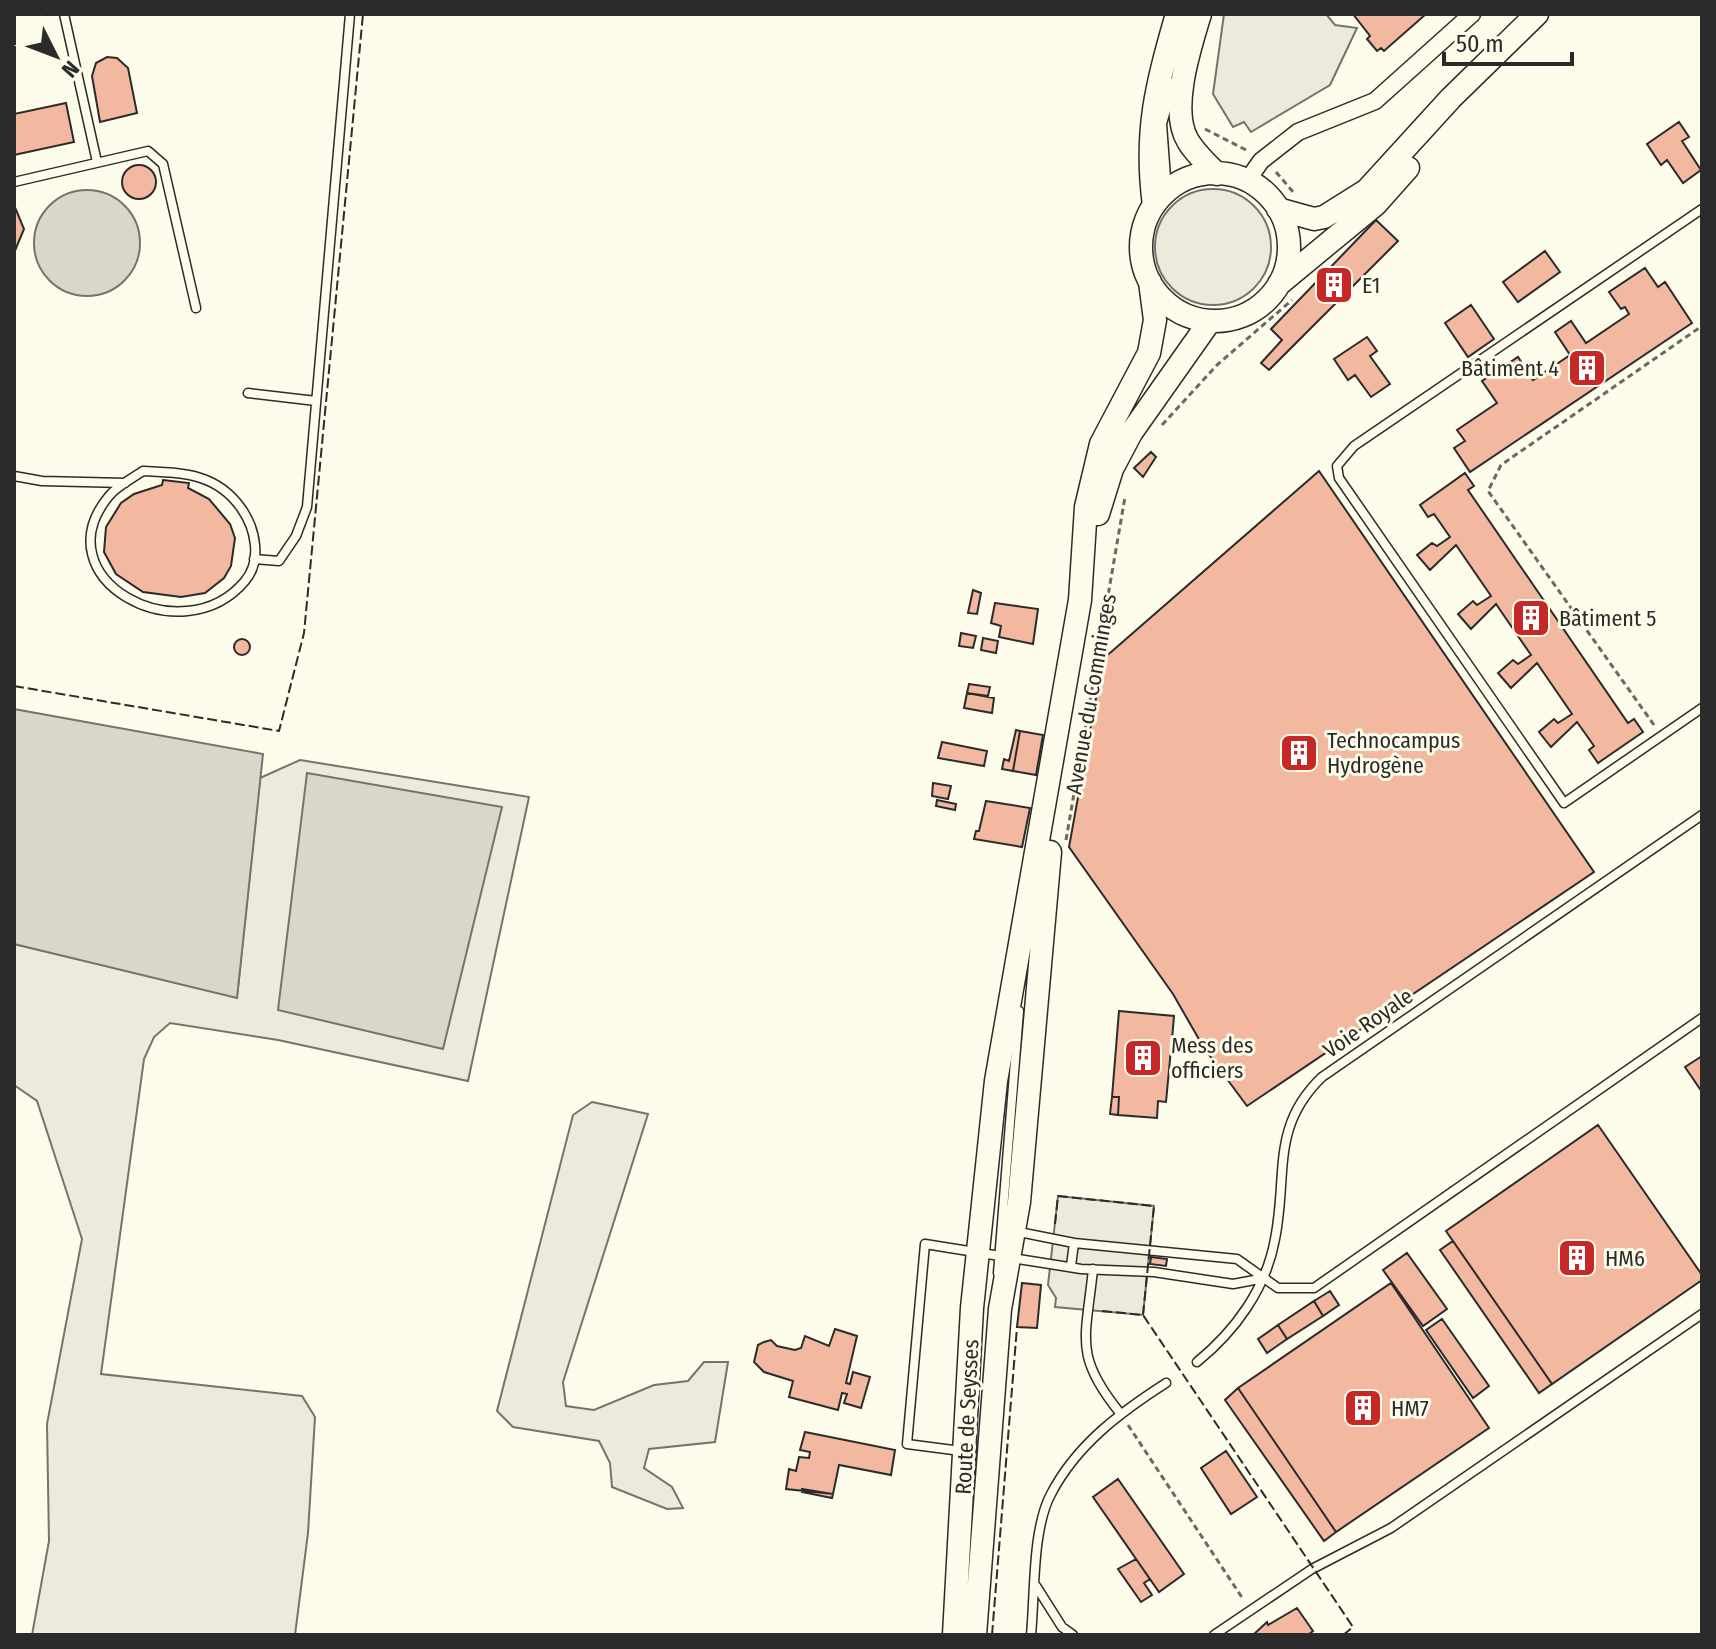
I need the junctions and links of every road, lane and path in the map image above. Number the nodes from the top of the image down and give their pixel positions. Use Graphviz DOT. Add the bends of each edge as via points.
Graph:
graph roads {
  1 [pos="64,14"];
  2 [pos="350,14"];
  3 [pos="1177,14"];
  4 [pos="1200,14"];
  5 [pos="1472,14"];
  6 [pos="1537,14"];
  7 [pos="1188,53"];
  8 [pos="1478,74"];
  9 [pos="1198,120"];
  10 [pos="1261,161"];
  11 [pos="97,162"];
  12 [pos="1217,174"];
  13 [pos="1247,181"];
  14 [pos="14,182"];
  15 [pos="1161,198"];
  16 [pos="1300,198"];
  17 [pos="1278,209"];
  18 [pos="1702,209"];
  19 [pos="1150,282"];
  20 [pos="1279,284"];
  21 [pos="1301,291"];
  22 [pos="196,308"];
  23 [pos="1210,321"];
  24 [pos="1702,326"];
  25 [pos="248,393"];
  26 [pos="316,401"];
  27 [pos="1154,434"];
  28 [pos="14,476"];
  29 [pos="126,483"];
  30 [pos="1126,494"];
  31 [pos="254,559"];
  32 [pos="1702,708"];
  33 [pos="1662,736"];
  34 [pos="1702,815"];
  35 [pos="1056,853"];
  36 [pos="1702,1018"];
  37 [pos="1001,1200"];
  38 [pos="1074,1243"];
  39 [pos="999,1247"];
  40 [pos="1071,1266"];
  41 [pos="1093,1269"];
  42 [pos="1265,1278"];
  43 [pos="1702,1314"];
  44 [pos="1197,1362"];
  45 [pos="1166,1383"];
  46 [pos="1120,1413"];
  47 [pos="965,1451"];
  48 [pos="1036,1585"];
  49 [pos="1250,1609"];
  50 [pos="954,1635"];
  51 [pos="975,1635"];
  52 [pos="1031,1635"];
  53 [pos="1073,1635"];
  54 [pos="1214,1635"];
  1 -- 11 [label="lane"];
  2 -- 26 [label="lane"];
  3 -- 15 [label="main road" via="1151,121"];
  4 -- 7 [label="main road"];
  5 -- 10 [label="street" via="1375,101 1298,132"];
  6 -- 8 [label="main road"];
  7 -- 12 [label="main road" via="1179,116 1182,129"];
  7 -- 15 [label="lane" via="1162,124"];
  8 -- 17 [label="main road" via="1367,190 1335,213 1314,219"];
  8 -- 20 [label="main road" via="1376,204"];
  9 -- 10 [label="path" via="1218,139"];
  10 -- 13 [label="street"];
  10 -- 16 [label="path"];
  11 -- 14 [label="lane"];
  11 -- 22 [label="lane" via="148,151 163,164"];
  12 -- 13 [label="main road"];
  12 -- 15 [label="main road" via="1195,176"];
  13 -- 17 [label="main road"];
  15 -- 19 [label="main road" via="1146,220 1141,243"];
  17 -- 20 [label="main road" via="1288,239"];
  18 -- 33 [label="lane" via="1354,446 1337,466 1339,478 1564,803"];
  19 -- 23 [label="main road" via="1175,310"];
  19 -- 37 [label="main road, Avenue du Comminges" via="1155,320 1149,353 1101,444 1086,507 1080,600 996,1081"];
  20 -- 23 [label="main road" via="1255,309"];
  21 -- 27 [label="path" via="1217,365"];
  23 -- 35 [label="main road, Avenue du Comminges" via="1131,433 1098,508 1092,610"];
  24 -- 33 [label="path" via="1501,465 1488,491"];
  25 -- 26 [label="lane"];
  26 -- 31 [label="lane" via="307,507 296,536 279,561"];
  28 -- 29 [label="lane"];
  29 -- 31 [label="lane" via="143,471 197,474 228,490 247,517"];
  29 -- 31 [label="lane" via="109,495 94,521 91,552 106,583 131,603 181,613 208,609 232,596 252,573"];
  30 -- 35 [label="path, Avenue du Comminges"];
  32 -- 33 [label="lane"];
  34 -- 42 [label="lane, Voie Royale" via="1322,1077 1302,1096 1289,1123 1275,1240"];
  35 -- 37 [label="main road, Avenue du Comminges"];
  36 -- 42 [label="lane" via="1314,1288 1278,1288"];
  37 -- 39 [label="main road, Route de Seysses"];
  37 -- 39 [label="main road, Route de Seysses"];
  38 -- 39 [label="lane"];
  38 -- 40 [label="lane"];
  38 -- 42 [label="lane" via="1237,1259"];
  39 -- 40 [label="lane"];
  39 -- 47 [label="main road, Route de Seysses"];
  39 -- 47 [label="lane" via="925,1244 907,1444"];
  39 -- 51 [label="main road, Route de Seysses" via="1000,1309"];
  40 -- 41 [label="lane"];
  41 -- 42 [label="lane" via="1233,1284"];
  41 -- 46 [label="lane" via="1085,1355 1097,1384"];
  42 -- 44 [label="lane, Voie Royale" via="1225,1339"];
  43 -- 49 [label="lane" via="1391,1528 1336,1554"];
  45 -- 46 [label="lane"];
  46 -- 48 [label="lane" via="1083,1448 1050,1495 1040,1533"];
  46 -- 49 [label="path"];
  47 -- 50 [label="main road, Route de Seysses"];
  48 -- 52 [label="lane"];
  48 -- 53 [label="lane" via="1062,1627"];
  49 -- 54 [label="lane"];
}
